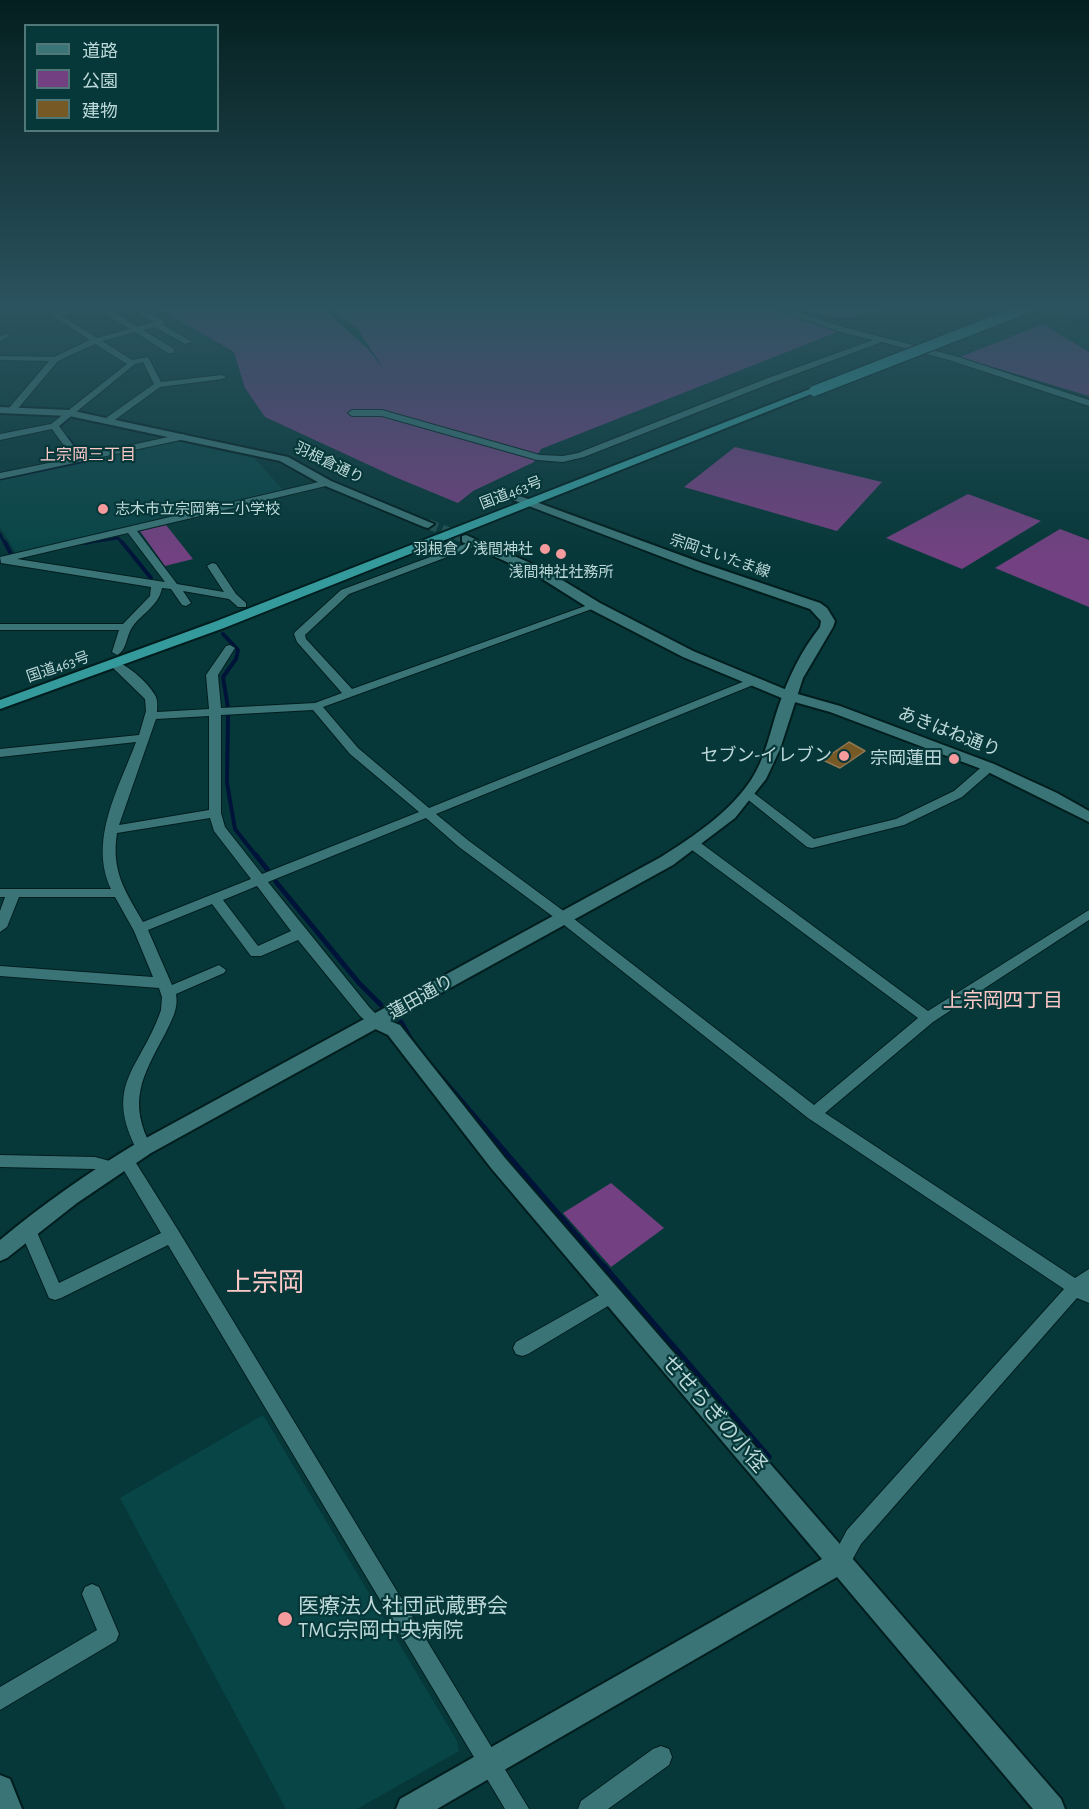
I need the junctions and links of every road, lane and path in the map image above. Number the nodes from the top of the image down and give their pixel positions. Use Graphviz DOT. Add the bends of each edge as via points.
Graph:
graph roads {
  1 [pos="29,390"];
  2 [pos="97,390"];
  3 [pos="149,390"];
  4 [pos="745,390"];
  5 [pos="805,390"];
  6 [pos="1051,390"];
  7 [pos="1089,403"];
  8 [pos="0,410"];
  9 [pos="12,410"];
  10 [pos="69,413"];
  11 [pos="352,413"];
  12 [pos="109,420"];
  13 [pos="54,426"];
  14 [pos="0,437"];
  15 [pos="182,437"];
  16 [pos="79,459"];
  17 [pos="0,476"];
  18 [pos="327,483"];
  19 [pos="523,501"];
  20 [pos="428,524"];
  21 [pos="131,530"];
  22 [pos="471,541"];
  23 [pos="1,560"];
  24 [pos="212,566"];
  25 [pos="157,584"];
  26 [pos="172,587"];
  27 [pos="237,600"];
  28 [pos="186,603"];
  29 [pos="595,606"];
  30 [pos="0,627"];
  31 [pos="126,627"];
  32 [pos="230,648"];
  33 [pos="116,658"];
  34 [pos="754,681"];
  35 [pos="349,693"];
  36 [pos="0,694"];
  37 [pos="789,696"];
  38 [pos="0,705"];
  39 [pos="316,706"];
  40 [pos="215,711"];
  41 [pos="151,716"];
  42 [pos="143,738"];
  43 [pos="0,753"];
  44 [pos="988,767"];
  45 [pos="747,794"];
  46 [pos="215,813"];
  47 [pos="429,813"];
  48 [pos="1089,817"];
  49 [pos="111,830"];
  50 [pos="693,844"];
  51 [pos="259,881"];
  52 [pos="7,893"];
  53 [pos="120,893"];
  54 [pos="215,898"];
  55 [pos="1089,914"];
  56 [pos="564,918"];
  57 [pos="0,927"];
  58 [pos="140,928"];
  59 [pos="300,933"];
  60 [pos="219,970"];
  61 [pos="0,971"];
  62 [pos="165,988"];
  63 [pos="928,1018"];
  64 [pos="376,1022"];
  65 [pos="814,1114"];
  66 [pos="144,1148"];
  67 [pos="0,1161"];
  68 [pos="118,1163"];
  69 [pos="27,1228"];
  70 [pos="172,1235"];
  71 [pos="0,1252"];
  72 [pos="1084,1286"];
  73 [pos="612,1295"];
  74 [pos="522,1348"];
  75 [pos="840,1562"];
  76 [pos="92,1594"];
  77 [pos="0,1699"];
  78 [pos="661,1757"];
  79 [pos="493,1765"];
  80 [pos="0,1789"];
  81 [pos="514,1801"];
  82 [pos="8,1809"];
  83 [pos="410,1809"];
  84 [pos="589,1809"];
  85 [pos="1051,1809"];
  1 -- 9 [label="street"];
  2 -- 10 [label="street"];
  3 -- 12 [label="street"];
  4 -- 11 [label="street" via="581,455 552,460 382,413"];
  5 -- 19 [label="highway, 国道463号"];
  6 -- 7 [label="street"];
  8 -- 9 [label="street, 羽根倉通り"];
  9 -- 10 [label="street, 羽根倉通り"];
  10 -- 12 [label="street, 羽根倉通り"];
  10 -- 13 [label="street"];
  12 -- 15 [label="street, 羽根倉通り"];
  13 -- 14 [label="street"];
  13 -- 16 [label="street"];
  15 -- 16 [label="street"];
  15 -- 18 [label="street, 羽根倉通り" via="284,459"];
  16 -- 17 [label="street"];
  18 -- 20 [label="street, 羽根倉通り"];
  18 -- 21 [label="street"];
  19 -- 27 [label="highway, 国道463号"];
  19 -- 33 [label="highway, 国道463号"];
  19 -- 37 [label="street, 宗岡さいたま線" via="822,611 828,621 810,649"];
  21 -- 23 [label="street"];
  21 -- 26 [label="street"];
  22 -- 29 [label="street" via="540,572"];
  22 -- 35 [label="street" via="345,592 299,633"];
  23 -- 25 [label="street"];
  24 -- 27 [label="street"];
  25 -- 26 [label="street"];
  25 -- 31 [label="street" via="155,597"];
  26 -- 27 [label="street"];
  26 -- 28 [label="street"];
  27 -- 33 [label="highway, 国道463号"];
  29 -- 34 [label="street" via="688,654"];
  29 -- 35 [label="street"];
  30 -- 31 [label="street"];
  31 -- 33 [label="street"];
  32 -- 40 [label="street" via="212,675"];
  33 -- 36 [label="highway, 国道463号"];
  33 -- 38 [label="highway, 国道463号"];
  33 -- 41 [label="street" via="151,698"];
  34 -- 37 [label="street"];
  34 -- 47 [label="street"];
  35 -- 39 [label="street"];
  37 -- 44 [label="street, あきはね通り"];
  37 -- 45 [label="street, 蓮田通り" via="768,760"];
  39 -- 40 [label="street"];
  39 -- 47 [label="street" via="354,751"];
  40 -- 41 [label="street"];
  40 -- 46 [label="street"];
  41 -- 42 [label="street"];
  42 -- 43 [label="street"];
  42 -- 49 [label="street"];
  44 -- 45 [label="street" via="958,794 900,822 812,844"];
  44 -- 48 [label="street, あきはね通り"];
  45 -- 50 [label="street, 蓮田通り"];
  46 -- 49 [label="street"];
  46 -- 51 [label="street" via="219,828"];
  47 -- 51 [label="street"];
  47 -- 56 [label="street"];
  49 -- 53 [label="street" via="110,869"];
  50 -- 56 [label="street, 蓮田通り"];
  50 -- 63 [label="street"];
  51 -- 54 [label="street"];
  51 -- 59 [label="street"];
  52 -- 53 [label="street"];
  52 -- 57 [label="street"];
  53 -- 58 [label="street"];
  54 -- 58 [label="street"];
  54 -- 59 [label="street" via="256,953"];
  55 -- 63 [label="street"];
  56 -- 64 [label="street, 蓮田通り"];
  56 -- 65 [label="street"];
  58 -- 62 [label="street"];
  59 -- 64 [label="street"];
  60 -- 62 [label="street"];
  61 -- 62 [label="street"];
  62 -- 66 [label="street" via="170,1001 165,1020 130,1090 134,1131"];
  63 -- 65 [label="street"];
  64 -- 66 [label="street, 蓮田通り"];
  64 -- 73 [label="street, せせらぎの小径" via="394,1030 498,1163"];
  65 -- 72 [label="street"];
  66 -- 68 [label="street, 蓮田通り"];
  67 -- 68 [label="street"];
  68 -- 69 [label="street, 蓮田通り"];
  68 -- 70 [label="street"];
  69 -- 70 [label="street" via="55,1293"];
  69 -- 71 [label="street, 蓮田通り"];
  70 -- 79 [label="street"];
  72 -- 75 [label="street" via="854,1537"];
  73 -- 74 [label="street"];
  73 -- 75 [label="street, せせらぎの小径"];
  75 -- 79 [label="street"];
  75 -- 85 [label="street, せせらぎの小径"];
  76 -- 77 [label="street" via="109,1634"];
  78 -- 84 [label="street"];
  79 -- 81 [label="street"];
  79 -- 83 [label="street"];
  80 -- 82 [label="street"];
}
